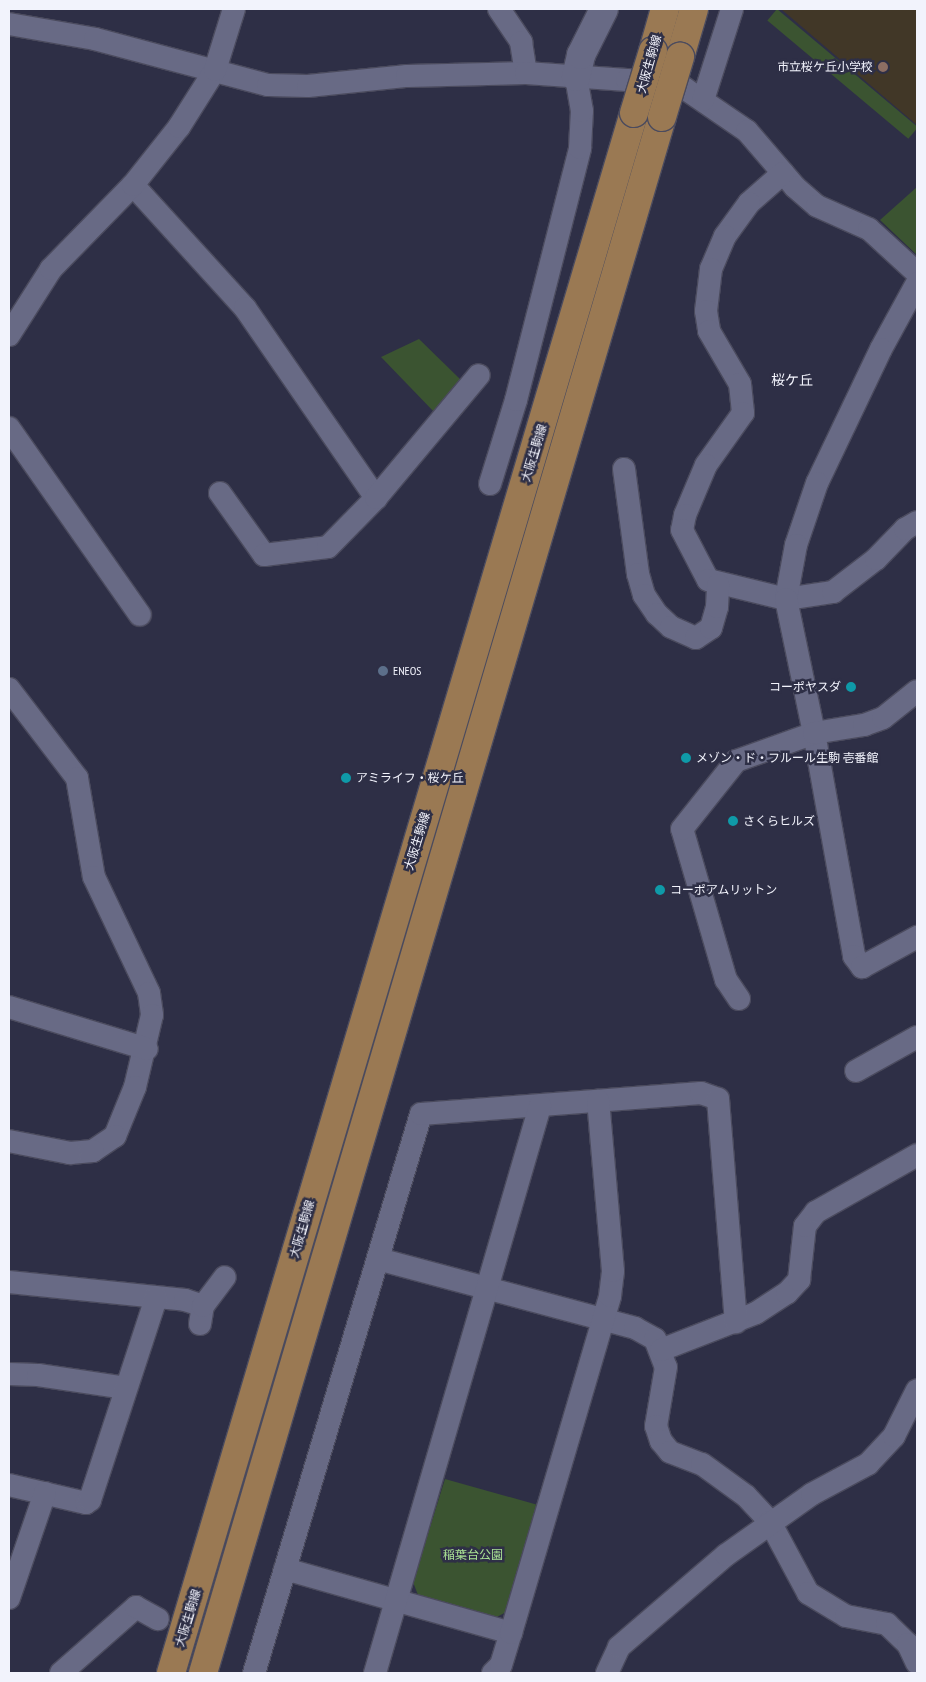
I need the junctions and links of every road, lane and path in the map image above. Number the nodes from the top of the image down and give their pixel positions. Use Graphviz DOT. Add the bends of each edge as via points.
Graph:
graph roads {
  1 [pos="234,9"];
  2 [pos="499,9"];
  3 [pos="604,9"];
  4 [pos="665,9"];
  5 [pos="694,9"];
  6 [pos="732,9"];
  7 [pos="9,24"];
  8 [pos="215,70"];
  9 [pos="526,73"];
  10 [pos="576,76"];
  11 [pos="703,100"];
  12 [pos="783,173"];
  13 [pos="133,185"];
  14 [pos="917,273"];
  15 [pos="917,283"];
  16 [pos="9,335"];
  17 [pos="479,375"];
  18 [pos="9,428"];
  19 [pos="624,469"];
  20 [pos="490,484"];
  21 [pos="220,493"];
  22 [pos="376,498"];
  23 [pos="917,522"];
  24 [pos="718,585"];
  25 [pos="786,599"];
  26 [pos="140,615"];
  27 [pos="9,689"];
  28 [pos="917,691"];
  29 [pos="814,733"];
  30 [pos="917,937"];
  31 [pos="739,999"];
  32 [pos="10,1006"];
  33 [pos="917,1037"];
  34 [pos="147,1048"];
  35 [pos="856,1071"];
  36 [pos="598,1101"];
  37 [pos="540,1106"];
  38 [pos="9,1141"];
  39 [pos="917,1155"];
  40 [pos="378,1259"];
  41 [pos="225,1277"];
  42 [pos="9,1282"];
  43 [pos="489,1288"];
  44 [pos="156,1298"];
  45 [pos="604,1320"];
  46 [pos="736,1322"];
  47 [pos="661,1350"];
  48 [pos="9,1374"];
  49 [pos="126,1388"];
  50 [pos="917,1390"];
  51 [pos="9,1485"];
  52 [pos="45,1493"];
  53 [pos="770,1522"];
  54 [pos="285,1569"];
  55 [pos="9,1598"];
  56 [pos="398,1600"];
  57 [pos="158,1619"];
  58 [pos="512,1633"];
  59 [pos="917,1663"];
  60 [pos="61,1673"];
  61 [pos="171,1673"];
  62 [pos="203,1673"];
  63 [pos="254,1673"];
  64 [pos="375,1673"];
  65 [pos="493,1673"];
  66 [pos="607,1673"];
  1 -- 8 [label="street"];
  2 -- 9 [label="street" via="520,42"];
  3 -- 10 [label="street" via="583,48"];
  4 -- 61 [label="main road, 大阪生駒線, bridge"];
  5 -- 62 [label="main road, bridge"];
  6 -- 11 [label="street"];
  7 -- 8 [label="street" via="95,39"];
  8 -- 9 [label="street" via="268,85 308,86 407,76"];
  8 -- 13 [label="street" via="179,127"];
  9 -- 10 [label="street"];
  10 -- 11 [label="street" via="684,88"];
  10 -- 20 [label="street" via="582,111 580,148 516,400"];
  11 -- 12 [label="street" via="747,131"];
  12 -- 14 [label="street" via="817,206 869,228"];
  12 -- 24 [label="street" via="749,203 725,236 711,269 706,311 709,331 740,384 743,413 706,465 682,530 708,580"];
  13 -- 16 [label="street" via="51,268"];
  13 -- 22 [label="street" via="244,308"];
  15 -- 25 [label="street" via="881,348 818,482 796,545"];
  17 -- 22 [label="street"];
  18 -- 26 [label="street"];
  19 -- 24 [label="street" via="638,574 644,595 657,614 671,627 696,638 711,628 717,607"];
  21 -- 22 [label="street" via="264,555 328,547"];
  23 -- 25 [label="street" via="833,592"];
  24 -- 25 [label="street"];
  25 -- 29 [label="street"];
  27 -- 34 [label="street" via="77,778 94,877 149,993 152,1015"];
  28 -- 29 [label="street" via="883,718 864,725"];
  29 -- 30 [label="street" via="854,956 862,967"];
  29 -- 31 [label="street" via="736,761 682,829 726,980"];
  32 -- 34 [label="street"];
  33 -- 35 [label="street"];
  34 -- 38 [label="street" via="115,1136 108,1141 93,1151 70,1153"];
  36 -- 37 [label="street"];
  36 -- 45 [label="street" via="613,1271"];
  36 -- 46 [label="street" via="700,1093 718,1100"];
  37 -- 40 [label="street" via="421,1114"];
  37 -- 43 [label="street"];
  39 -- 46 [label="street" via="816,1212 804,1226 798,1280 787,1292"];
  40 -- 43 [label="street"];
  40 -- 54 [label="street"];
  41 -- 44 [label="street" via="202,1315"];
  42 -- 44 [label="street"];
  43 -- 45 [label="street"];
  43 -- 56 [label="street"];
  44 -- 49 [label="street"];
  45 -- 47 [label="street" via="646,1333 655,1339"];
  45 -- 58 [label="street"];
  46 -- 47 [label="street"];
  47 -- 53 [label="street" via="666,1367 656,1426 661,1441 670,1452 702,1464 732,1484"];
  48 -- 49 [label="street" via="38,1374"];
  49 -- 52 [label="street" via="90,1500 86,1503"];
  50 -- 53 [label="street" via="894,1436 868,1464 812,1494"];
  51 -- 52 [label="street"];
  52 -- 55 [label="street"];
  53 -- 59 [label="street" via="808,1593 846,1616 887,1624 908,1644"];
  53 -- 66 [label="street" via="708,1570 619,1647"];
  54 -- 56 [label="street"];
  54 -- 63 [label="street"];
  56 -- 58 [label="street"];
  56 -- 64 [label="street"];
  57 -- 60 [label="street" via="136,1607"];
  58 -- 65 [label="street" via="501,1665"];
}
